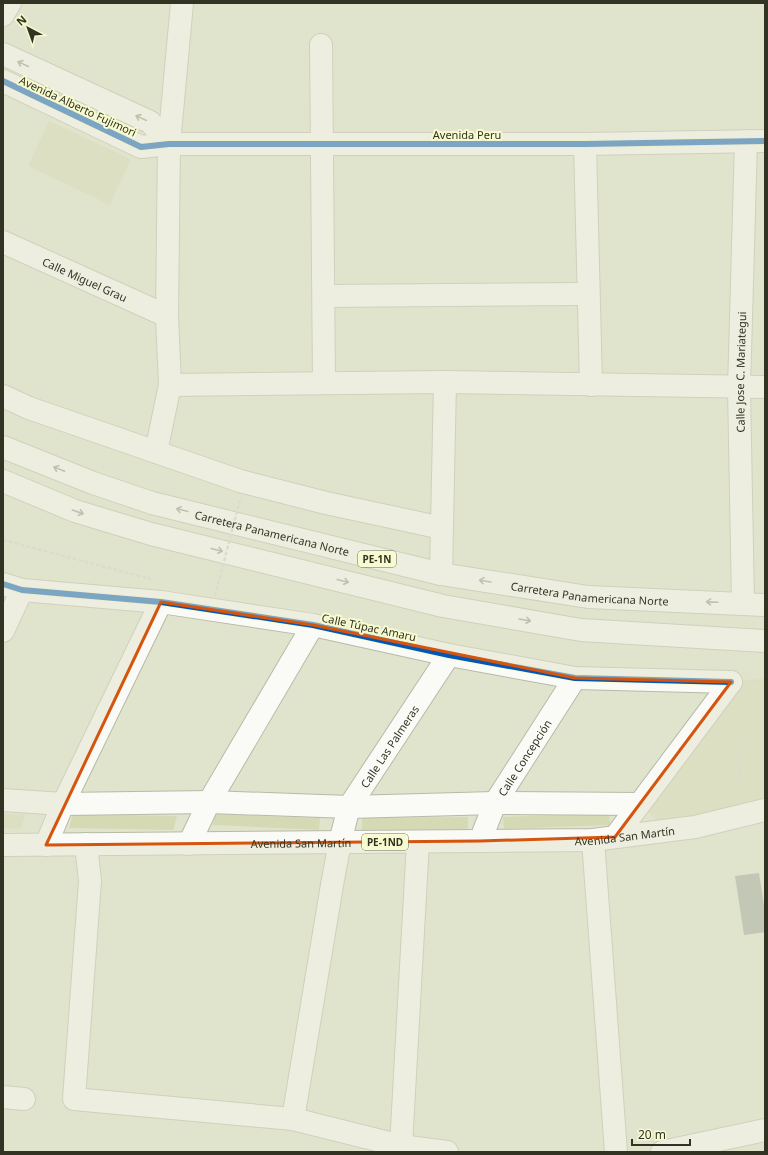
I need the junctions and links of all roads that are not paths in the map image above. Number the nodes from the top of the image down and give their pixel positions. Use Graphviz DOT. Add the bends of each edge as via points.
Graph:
graph roads {
  1 [pos="10,3"];
  2 [pos="182,3"];
  3 [pos="3,15"];
  4 [pos="321,45"];
  5 [pos="3,54"];
  6 [pos="3,81"];
  7 [pos="755,141"];
  8 [pos="169,144"];
  9 [pos="322,144"];
  10 [pos="585,144"];
  11 [pos="3,242"];
  12 [pos="588,294"];
  13 [pos="324,296"];
  14 [pos="168,316"];
  15 [pos="445,382"];
  16 [pos="324,383"];
  17 [pos="170,385"];
  18 [pos="590,385"];
  19 [pos="765,387"];
  20 [pos="739,388"];
  21 [pos="3,396"];
  22 [pos="3,446"];
  23 [pos="156,452"];
  24 [pos="3,481"];
  25 [pos="442,528"];
  26 [pos="441,574"];
  27 [pos="13,587"];
  28 [pos="161,602"];
  29 [pos="743,603"];
  30 [pos="765,605"];
  31 [pos="313,625"];
  32 [pos="3,631"];
  33 [pos="765,641"];
  34 [pos="449,655"];
  35 [pos="575,678"];
  36 [pos="3,800"];
  37 [pos="209,802"];
  38 [pos="495,803"];
  39 [pos="63,804"];
  40 [pos="639,804"];
  41 [pos="349,807"];
  42 [pos="756,812"];
  43 [pos="615,837"];
  44 [pos="593,840"];
  45 [pos="480,841"];
  46 [pos="340,842"];
  47 [pos="418,842"];
  48 [pos="86,844"];
  49 [pos="189,844"];
  50 [pos="3,845"];
  51 [pos="46,845"];
  52 [pos="3,1097"];
  53 [pos="24,1099"];
  54 [pos="293,1119"];
  55 [pos="765,1130"];
  56 [pos="401,1146"];
  57 [pos="446,1152"];
  58 [pos="616,1152"];
  59 [pos="662,1152"];
  1 -- 3 [label="main road"];
  2 -- 8 [label="main road"];
  4 -- 9 [label="main road"];
  8 -- 5 [label="main road, Avenida Alberto Fujimori, one-way" via="150,122"];
  6 -- 8 [label="main road, Avenida Alberto Fujimori" via="141,146"];
  7 -- 10 [label="main road, Avenida Peru"];
  7 -- 20 [label="main road, Calle Jose C. Mariategui"];
  8 -- 9 [label="main road, Avenida Peru"];
  8 -- 14 [label="main road"];
  9 -- 10 [label="main road, Avenida Peru"];
  9 -- 13 [label="main road"];
  10 -- 12 [label="main road"];
  11 -- 14 [label="main road, Calle Miguel Grau"];
  12 -- 13 [label="main road"];
  12 -- 18 [label="main road"];
  13 -- 16 [label="main road"];
  14 -- 17 [label="main road"];
  15 -- 16 [label="main road"];
  15 -- 18 [label="main road"];
  15 -- 25 [label="main road"];
  16 -- 17 [label="main road"];
  17 -- 23 [label="main road"];
  18 -- 20 [label="main road"];
  19 -- 20 [label="main road"];
  20 -- 29 [label="main road, Calle Jose C. Mariategui"];
  21 -- 23 [label="main road" via="29,408"];
  26 -- 22 [label="main road, Carretera Panamericana Norte / PE-1N, one-way" via="152,503 93,483"];
  23 -- 25 [label="main road" via="240,481"];
  24 -- 33 [label="main road, one-way" via="75,511 151,534 442,606 581,630"];
  25 -- 26 [label="main road"];
  29 -- 26 [label="main road, Carretera Panamericana Norte / PE-1N, one-way" via="588,597"];
  27 -- 28 [label="main road, Calle Túpac Amaru"];
  27 -- 32 [label="main road"];
  28 -- 31 [label="main road, Calle Túpac Amaru"];
  28 -- 39 [label="main road"];
  29 -- 30 [label="main road, Carretera Panamericana Norte / PE-1N"];
  31 -- 34 [label="main road, Calle Túpac Amaru"];
  31 -- 37 [label="main road"];
  34 -- 35 [label="main road, Calle Túpac Amaru"];
  34 -- 41 [label="main road, Calle Las Palmeras"];
  35 -- 38 [label="main road, Calle Concepción"];
  35 -- 40 [label="main road, Calle Túpac Amaru" via="740,682"];
  36 -- 39 [label="main road"];
  37 -- 39 [label="main road"];
  37 -- 41 [label="main road"];
  37 -- 49 [label="main road"];
  38 -- 40 [label="main road"];
  38 -- 41 [label="main road"];
  38 -- 45 [label="main road, Calle Concepción"];
  39 -- 51 [label="main road"];
  40 -- 43 [label="main road"];
  41 -- 46 [label="main road, Calle Las Palmeras"];
  42 -- 43 [label="main road, Avenida San Martín / PE-1ND" via="695,827"];
  43 -- 44 [label="main road, Avenida San Martín / PE-1ND"];
  44 -- 45 [label="main road, Avenida San Martín / PE-1ND"];
  44 -- 58 [label="main road"];
  45 -- 47 [label="main road, Avenida San Martín / PE-1ND"];
  46 -- 47 [label="main road, Avenida San Martín / PE-1ND"];
  46 -- 49 [label="main road, Avenida San Martín / PE-1ND"];
  46 -- 54 [label="main road, Calle Las Palmeras"];
  47 -- 56 [label="main road"];
  48 -- 49 [label="main road, Avenida San Martín / PE-1ND"];
  48 -- 51 [label="main road, Avenida San Martín / PE-1ND"];
  48 -- 54 [label="main road" via="90,881 74,1099"];
  50 -- 51 [label="main road, Avenida San Martín / PE-1ND"];
  52 -- 53 [label="main road"];
  54 -- 56 [label="main road"];
  55 -- 59 [label="main road"];
  56 -- 57 [label="main road"];
}
